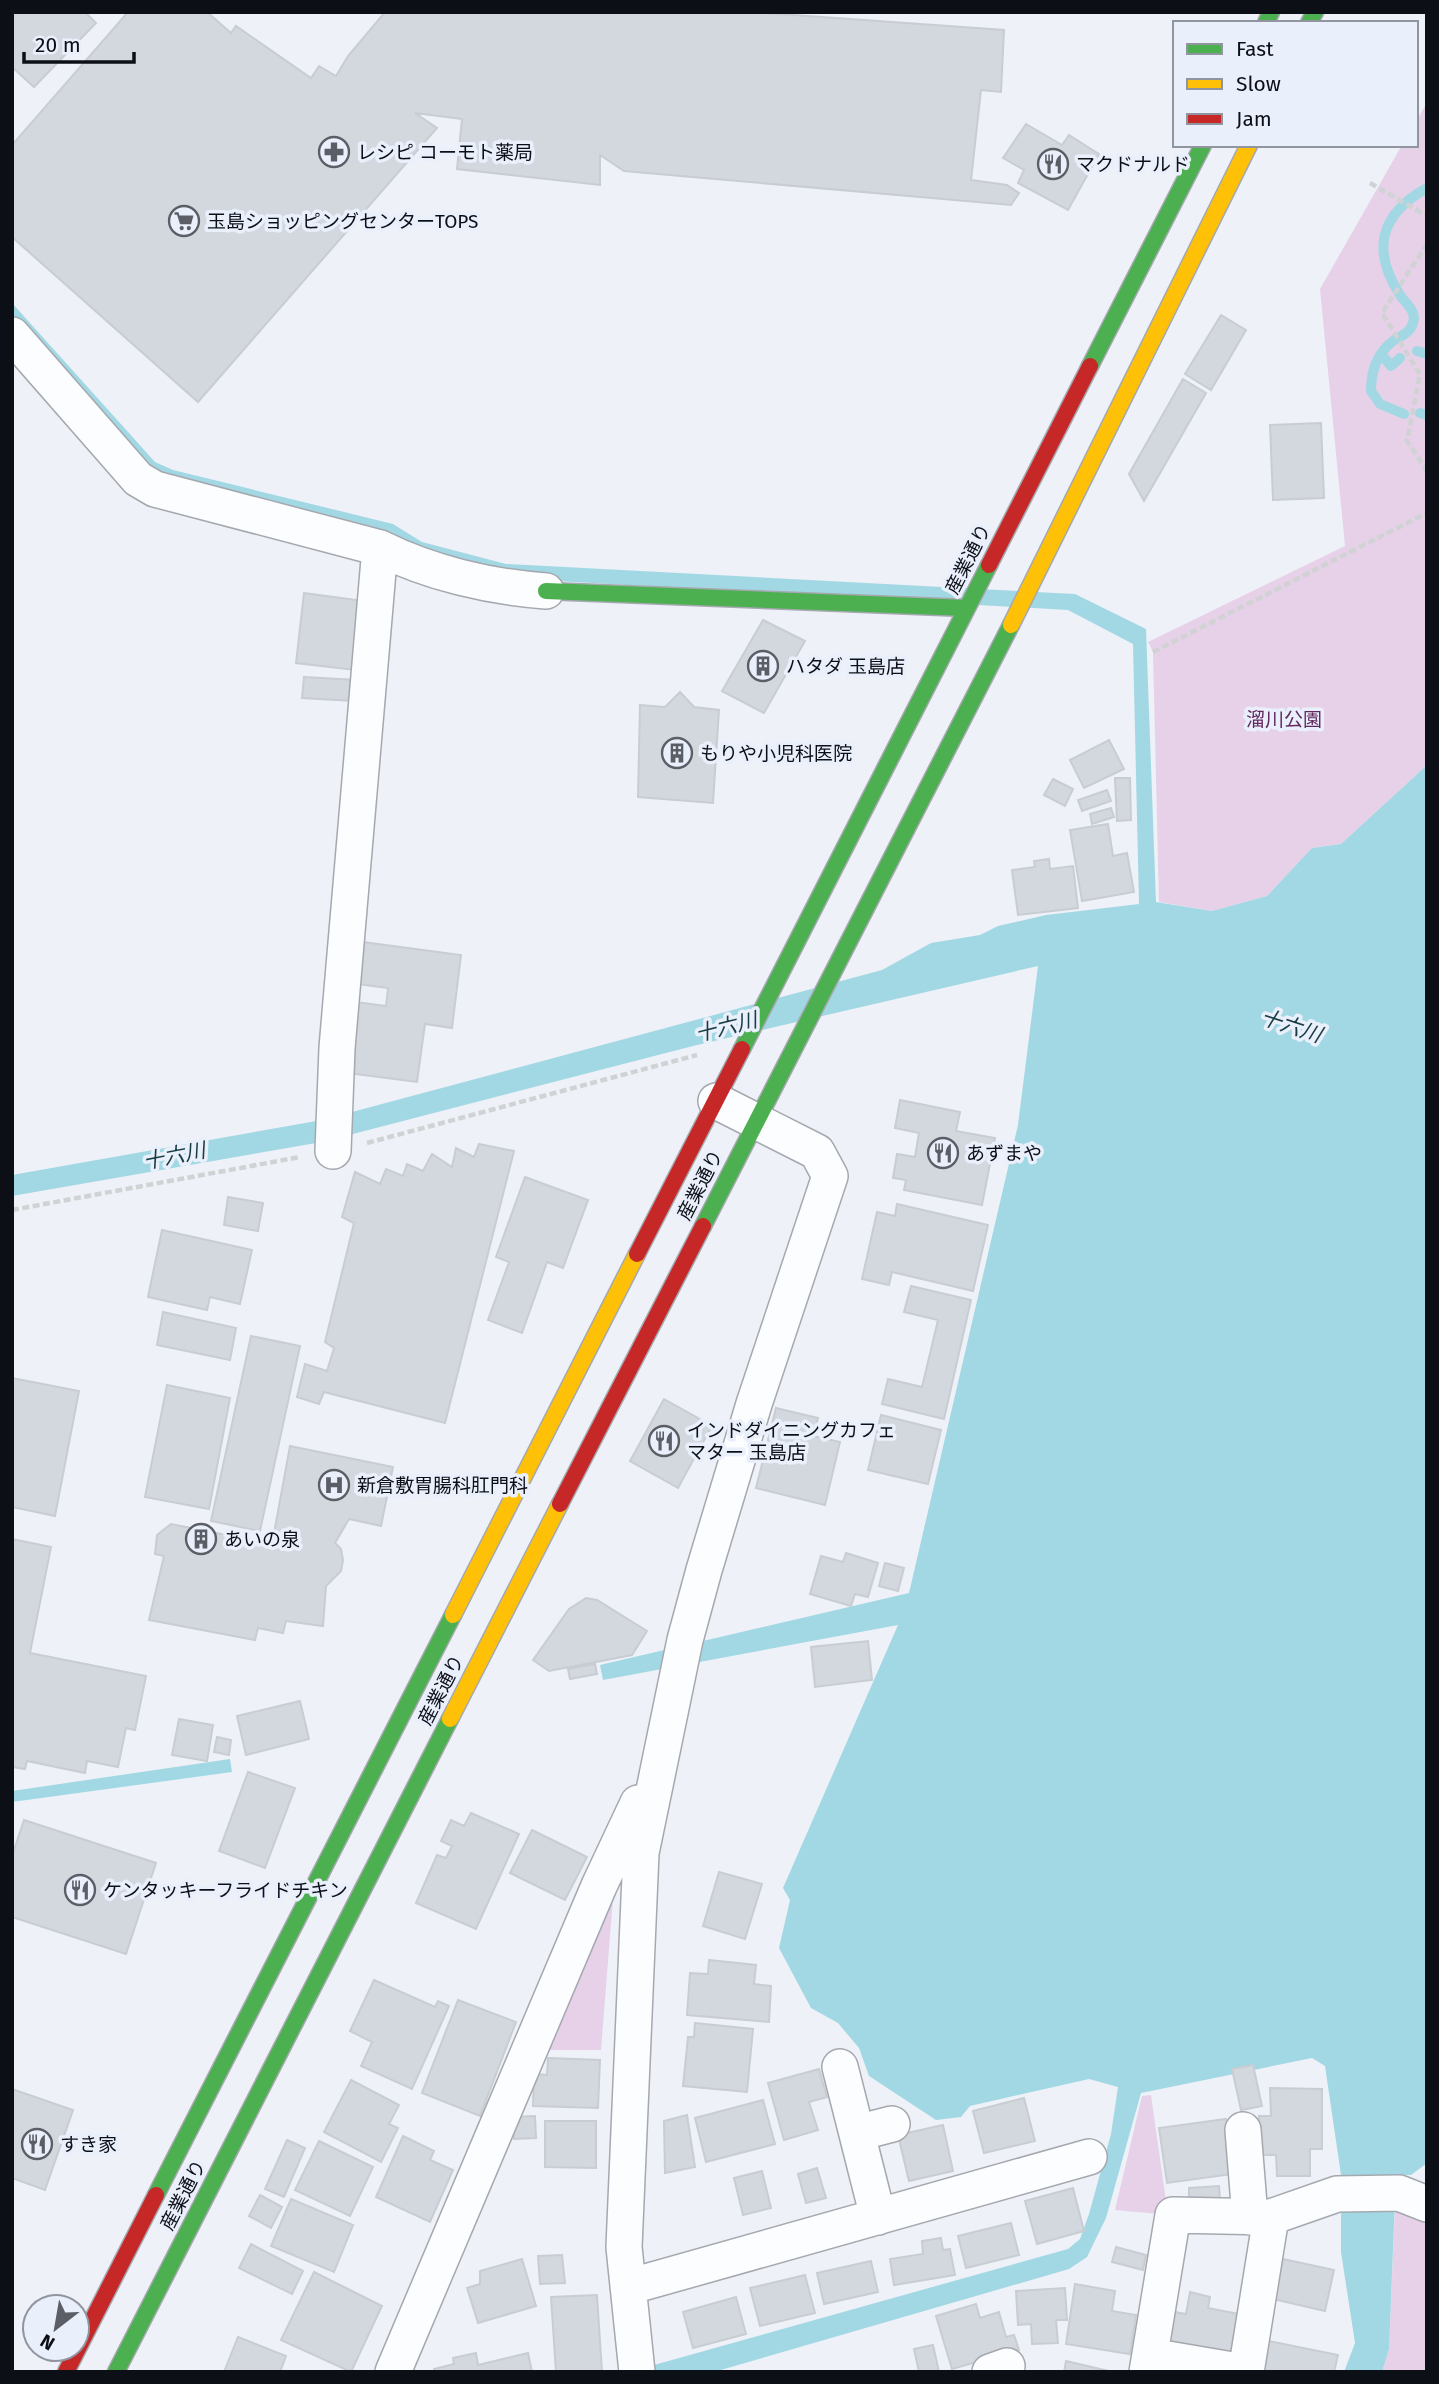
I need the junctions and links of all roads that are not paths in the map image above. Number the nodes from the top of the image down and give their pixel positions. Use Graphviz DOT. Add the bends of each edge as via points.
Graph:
graph roads {
  1 [pos="1202,147"];
  2 [pos="1247,147"];
  3 [pos="12,335"];
  4 [pos="380,548"];
  5 [pos="546,591"];
  6 [pos="967,608"];
  7 [pos="716,1101"];
  8 [pos="756,1121"];
  9 [pos="333,1151"];
  10 [pos="661,1754"];
  11 [pos="840,2067"];
  12 [pos="892,2124"];
  13 [pos="1243,2130"];
  14 [pos="857,2133"];
  15 [pos="1089,2157"];
  16 [pos="1413,2198"];
  17 [pos="878,2217"];
  18 [pos="1261,2217"];
  19 [pos="628,2287"];
  20 [pos="1148,2364"];
  21 [pos="66,2372"];
  22 [pos="116,2372"];
  23 [pos="393,2372"];
  24 [pos="637,2372"];
  25 [pos="1245,2372"];
  1 -- 6 [label="street, 産業通り"];
  2 -- 8 [label="street, 産業通り"];
  3 -- 4 [label="street" via="138,479 155,489"];
  4 -- 5 [label="street" via="421,566 508,588"];
  4 -- 9 [label="street" via="337,1048"];
  5 -- 6 [label="street"];
  6 -- 7 [label="street, 産業通り"];
  7 -- 8 [label="street"];
  7 -- 21 [label="street, 産業通り"];
  8 -- 10 [label="street" via="817,1152 830,1176 704,1570"];
  8 -- 22 [label="street, 産業通り"];
  10 -- 19 [label="street" via="641,1853 624,2247"];
  10 -- 23 [label="street" via="599,1886"];
  11 -- 14 [label="street"];
  12 -- 14 [label="street"];
  13 -- 18 [label="street"];
  14 -- 17 [label="street"];
  15 -- 17 [label="street"];
  16 -- 18 [label="street" via="1337,2194"];
  17 -- 19 [label="street"];
  18 -- 20 [label="street" via="1173,2215"];
  18 -- 25 [label="street"];
  19 -- 24 [label="street"];
  20 -- 25 [label="street"];
}
